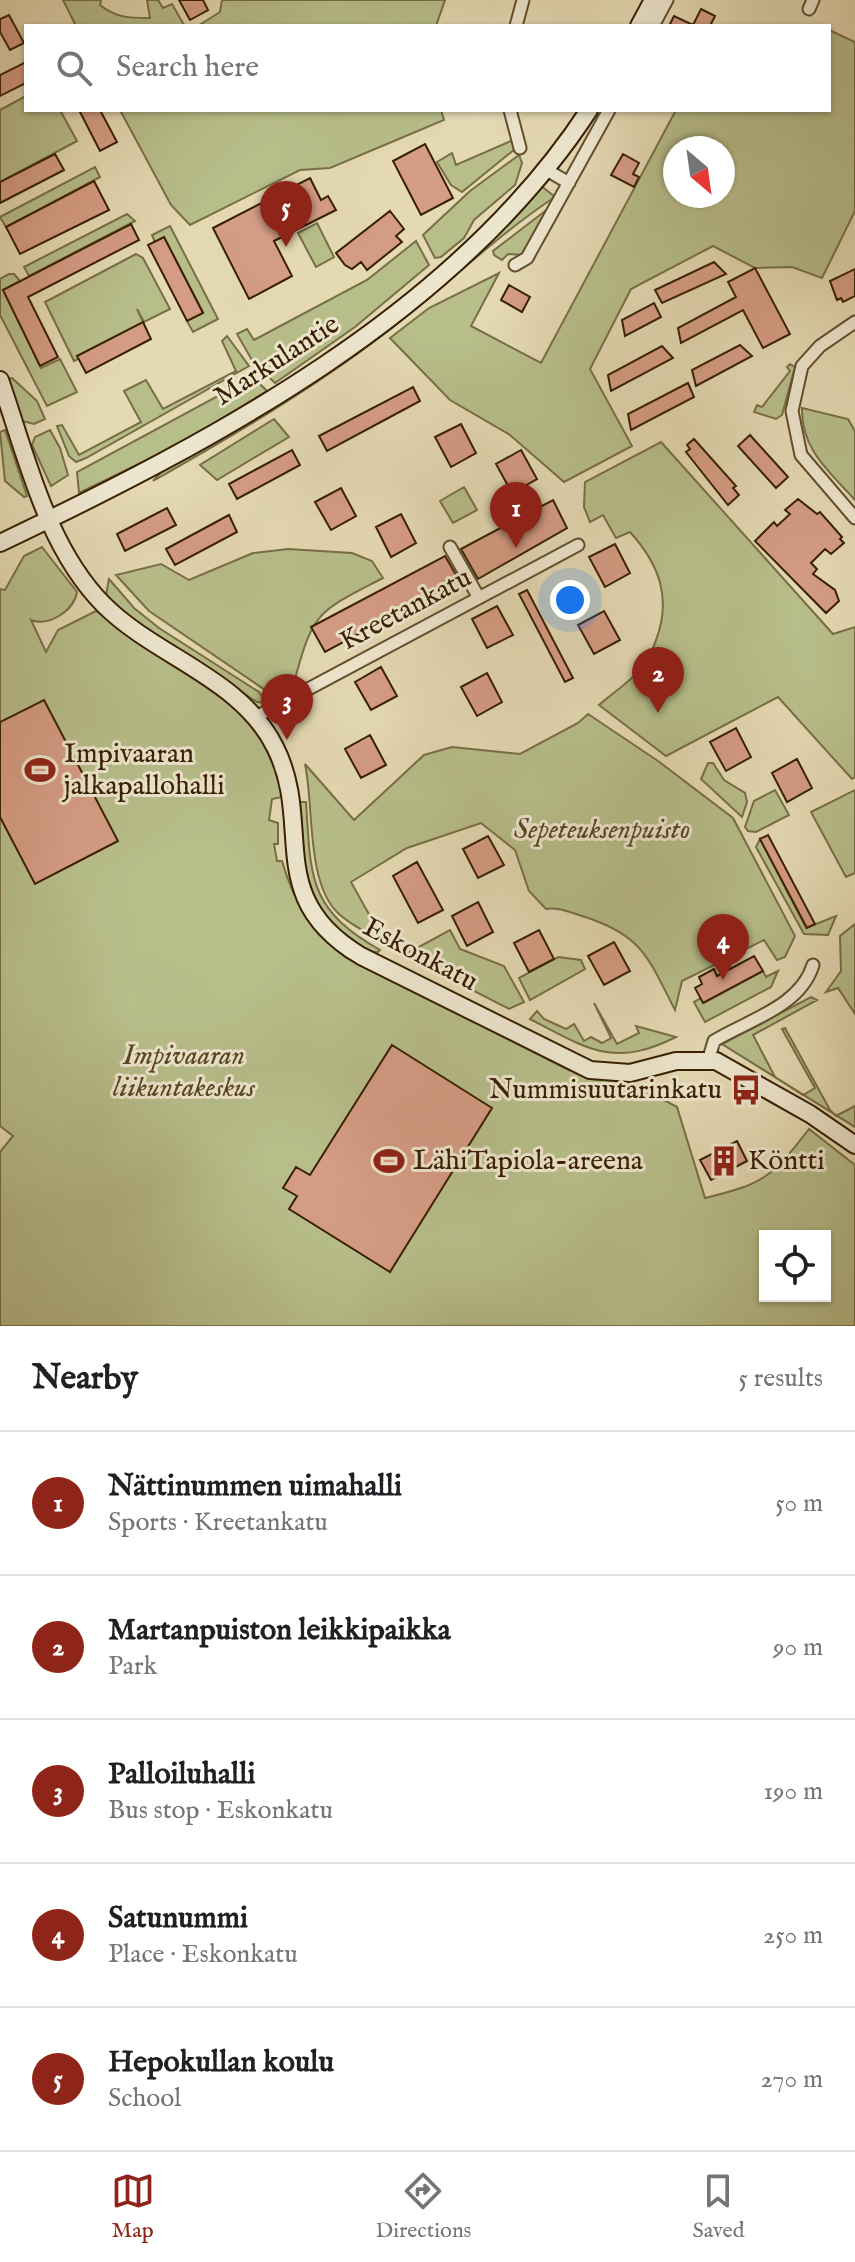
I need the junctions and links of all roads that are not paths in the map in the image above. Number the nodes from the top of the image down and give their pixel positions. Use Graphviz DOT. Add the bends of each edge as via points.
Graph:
graph roads {
  1 [pos="523,0"];
  2 [pos="653,0"];
  3 [pos="667,0"];
  4 [pos="517,24"];
  5 [pos="640,24"];
  6 [pos="654,24"];
  7 [pos="511,112"];
  8 [pos="588,112"];
  9 [pos="608,112"];
  10 [pos="520,148"];
  11 [pos="545,169"];
  12 [pos="569,183"];
  13 [pos="515,265"];
  14 [pos="855,322"];
  15 [pos="0,380"];
  16 [pos="49,518"];
  17 [pos="855,518"];
  18 [pos="0,543"];
  19 [pos="578,545"];
  20 [pos="450,547"];
  21 [pos="479,598"];
  22 [pos="256,717"];
  23 [pos="813,965"];
  24 [pos="708,1061"];
  25 [pos="855,1145"];
  1 -- 4 [label="street"];
  2 -- 5 [label="street"];
  3 -- 6 [label="street"];
  7 -- 10 [label="street"];
  8 -- 11 [label="street, Markulantie"];
  9 -- 12 [label="street"];
  11 -- 12 [label="street"];
  11 -- 16 [label="street, Markulantie" via="464,254 360,338 224,427"];
  12 -- 13 [label="street" via="527,258"];
  14 -- 17 [label="street" via="809,356 794,391 793,430 801,455"];
  15 -- 16 [label="street, Eskonkatu"];
  16 -- 18 [label="street, Markulantie"];
  16 -- 22 [label="street, Eskonkatu" via="101,602"];
  19 -- 21 [label="street, Kreetankatu"];
  20 -- 21 [label="street"];
  21 -- 22 [label="street, Kreetankatu"];
  22 -- 24 [label="street, Eskonkatu" via="287,781 299,881 314,914 338,940 590,1070 630,1073 676,1061"];
  23 -- 24 [label="street" via="809,978 789,998 714,1041"];
  24 -- 25 [label="street" via="765,1088"];
}
